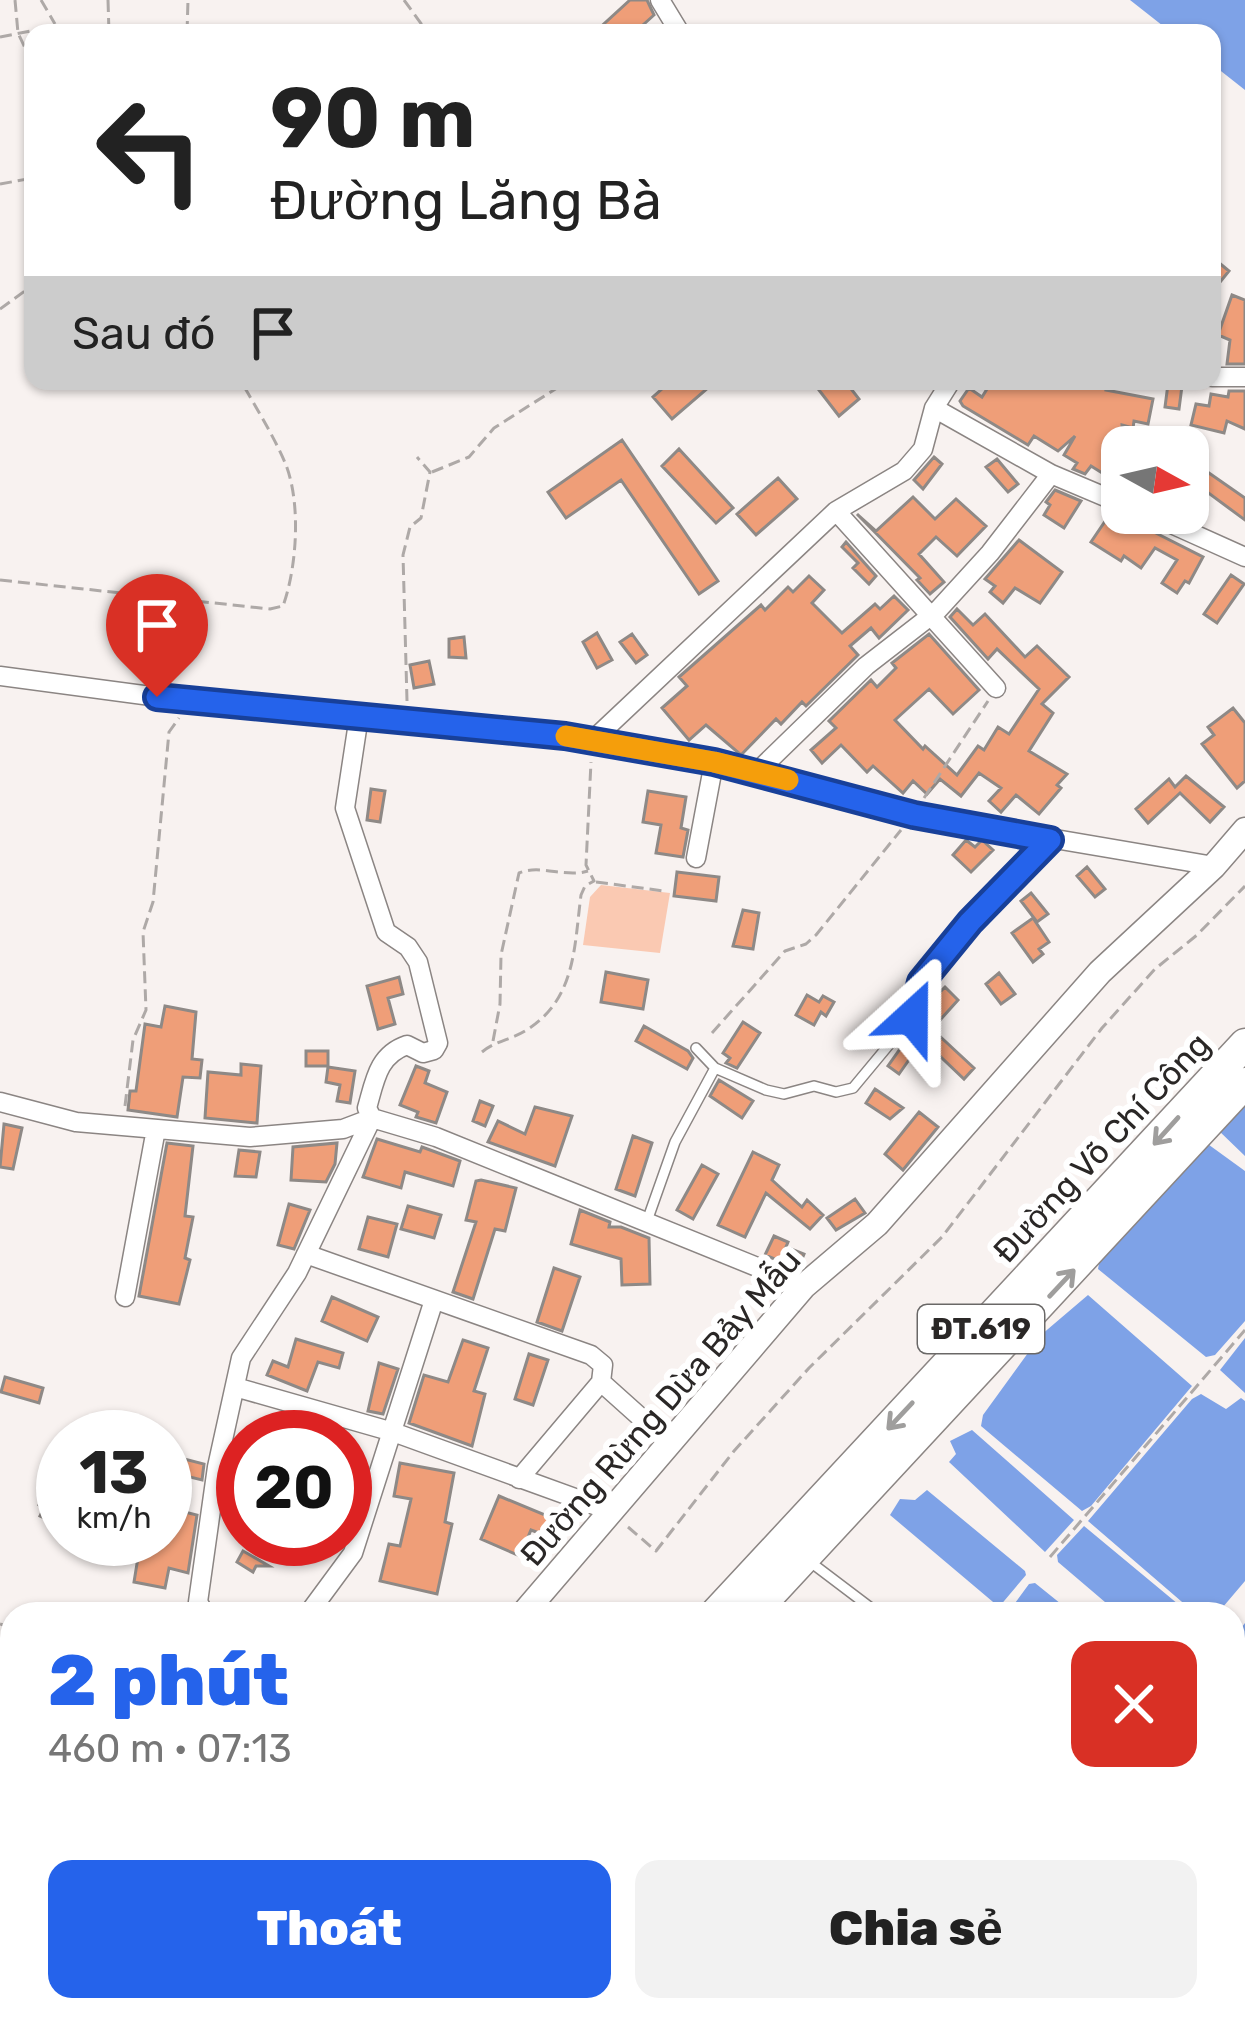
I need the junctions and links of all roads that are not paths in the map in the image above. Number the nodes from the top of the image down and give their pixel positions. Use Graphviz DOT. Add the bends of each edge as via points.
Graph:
graph roads {
  1 [pos="945,390"];
  2 [pos="934,408"];
  3 [pos="1051,474"];
  4 [pos="1101,495"];
  5 [pos="836,511"];
  6 [pos="1194,534"];
  7 [pos="1245,557"];
  8 [pos="929,617"];
  9 [pos="0,676"];
  10 [pos="996,688"];
  11 [pos="359,716"];
  12 [pos="592,741"];
  13 [pos="714,762"];
  14 [pos="757,772"];
  15 [pos="1245,830"];
  16 [pos="1050,840"];
  17 [pos="696,858"];
  18 [pos="1214,866"];
  19 [pos="1245,1044"];
  20 [pos="696,1048"];
  21 [pos="715,1068"];
  22 [pos="1245,1083"];
  23 [pos="0,1102"];
  24 [pos="372,1118"];
  25 [pos="156,1130"];
  26 [pos="646,1221"];
  27 [pos="306,1254"];
  28 [pos="804,1286"];
  29 [pos="125,1297"];
  30 [pos="434,1300"];
  31 [pos="601,1382"];
  32 [pos="235,1388"];
  33 [pos="393,1432"];
  34 [pos="668,1442"];
  35 [pos="519,1479"];
  36 [pos="608,1510"];
  37 [pos="805,1558"];
  38 [pos="198,1602"];
  39 [pos="317,1602"];
  40 [pos="533,1602"];
  41 [pos="727,1602"];
  42 [pos="763,1602"];
  43 [pos="863,1602"];
  1 -- 2 [label="street"];
  2 -- 3 [label="street"];
  2 -- 5 [label="street" via="923,449 904,471"];
  3 -- 4 [label="street"];
  3 -- 8 [label="street"];
  5 -- 8 [label="street"];
  5 -- 12 [label="street"];
  6 -- 7 [label="street"];
  8 -- 10 [label="street"];
  8 -- 14 [label="street"];
  9 -- 11 [label="street"];
  11 -- 12 [label="street"];
  11 -- 24 [label="street" via="345,808 386,932 418,962 438,1043 423,1053 407,1045 391,1051 367,1108"];
  12 -- 13 [label="street"];
  13 -- 14 [label="street"];
  13 -- 17 [label="street"];
  14 -- 16 [label="street" via="914,815"];
  15 -- 18 [label="street, Đường Rừng Dừa Bảy Mẫu"];
  16 -- 18 [label="street"];
  16 -- 21 [label="lane" via="921,982 912,1017 854,1088 784,1094"];
  18 -- 28 [label="street, Đường Rừng Dừa Bảy Mẫu" via="1100,972 877,1225"];
  19 -- 41 [label="main road, Đường Võ Chí Công / ĐT.619, one-way"];
  20 -- 21 [label="lane"];
  21 -- 26 [label="lane" via="675,1142"];
  37 -- 22 [label="main road, Đường Võ Chí Công / ĐT.619, one-way"];
  23 -- 25 [label="street" via="76,1122"];
  24 -- 25 [label="street" via="343,1130 250,1137"];
  24 -- 26 [label="street"];
  24 -- 27 [label="street"];
  25 -- 29 [label="street"];
  26 -- 28 [label="street"];
  27 -- 30 [label="street"];
  27 -- 32 [label="street" via="241,1358"];
  28 -- 34 [label="street, Đường Rừng Dừa Bảy Mẫu"];
  30 -- 31 [label="street" via="591,1355 602,1365"];
  30 -- 33 [label="street"];
  31 -- 34 [label="street"];
  31 -- 35 [label="street"];
  32 -- 33 [label="street"];
  32 -- 38 [label="street"];
  33 -- 35 [label="street"];
  33 -- 39 [label="street" via="352,1553"];
  34 -- 36 [label="street, Đường Rừng Dừa Bảy Mẫu"];
  35 -- 36 [label="street"];
  36 -- 40 [label="street, Đường Rừng Dừa Bảy Mẫu"];
  37 -- 42 [label="main road, Đường Võ Chí Công / ĐT.619"];
  37 -- 43 [label="lane"];
}
